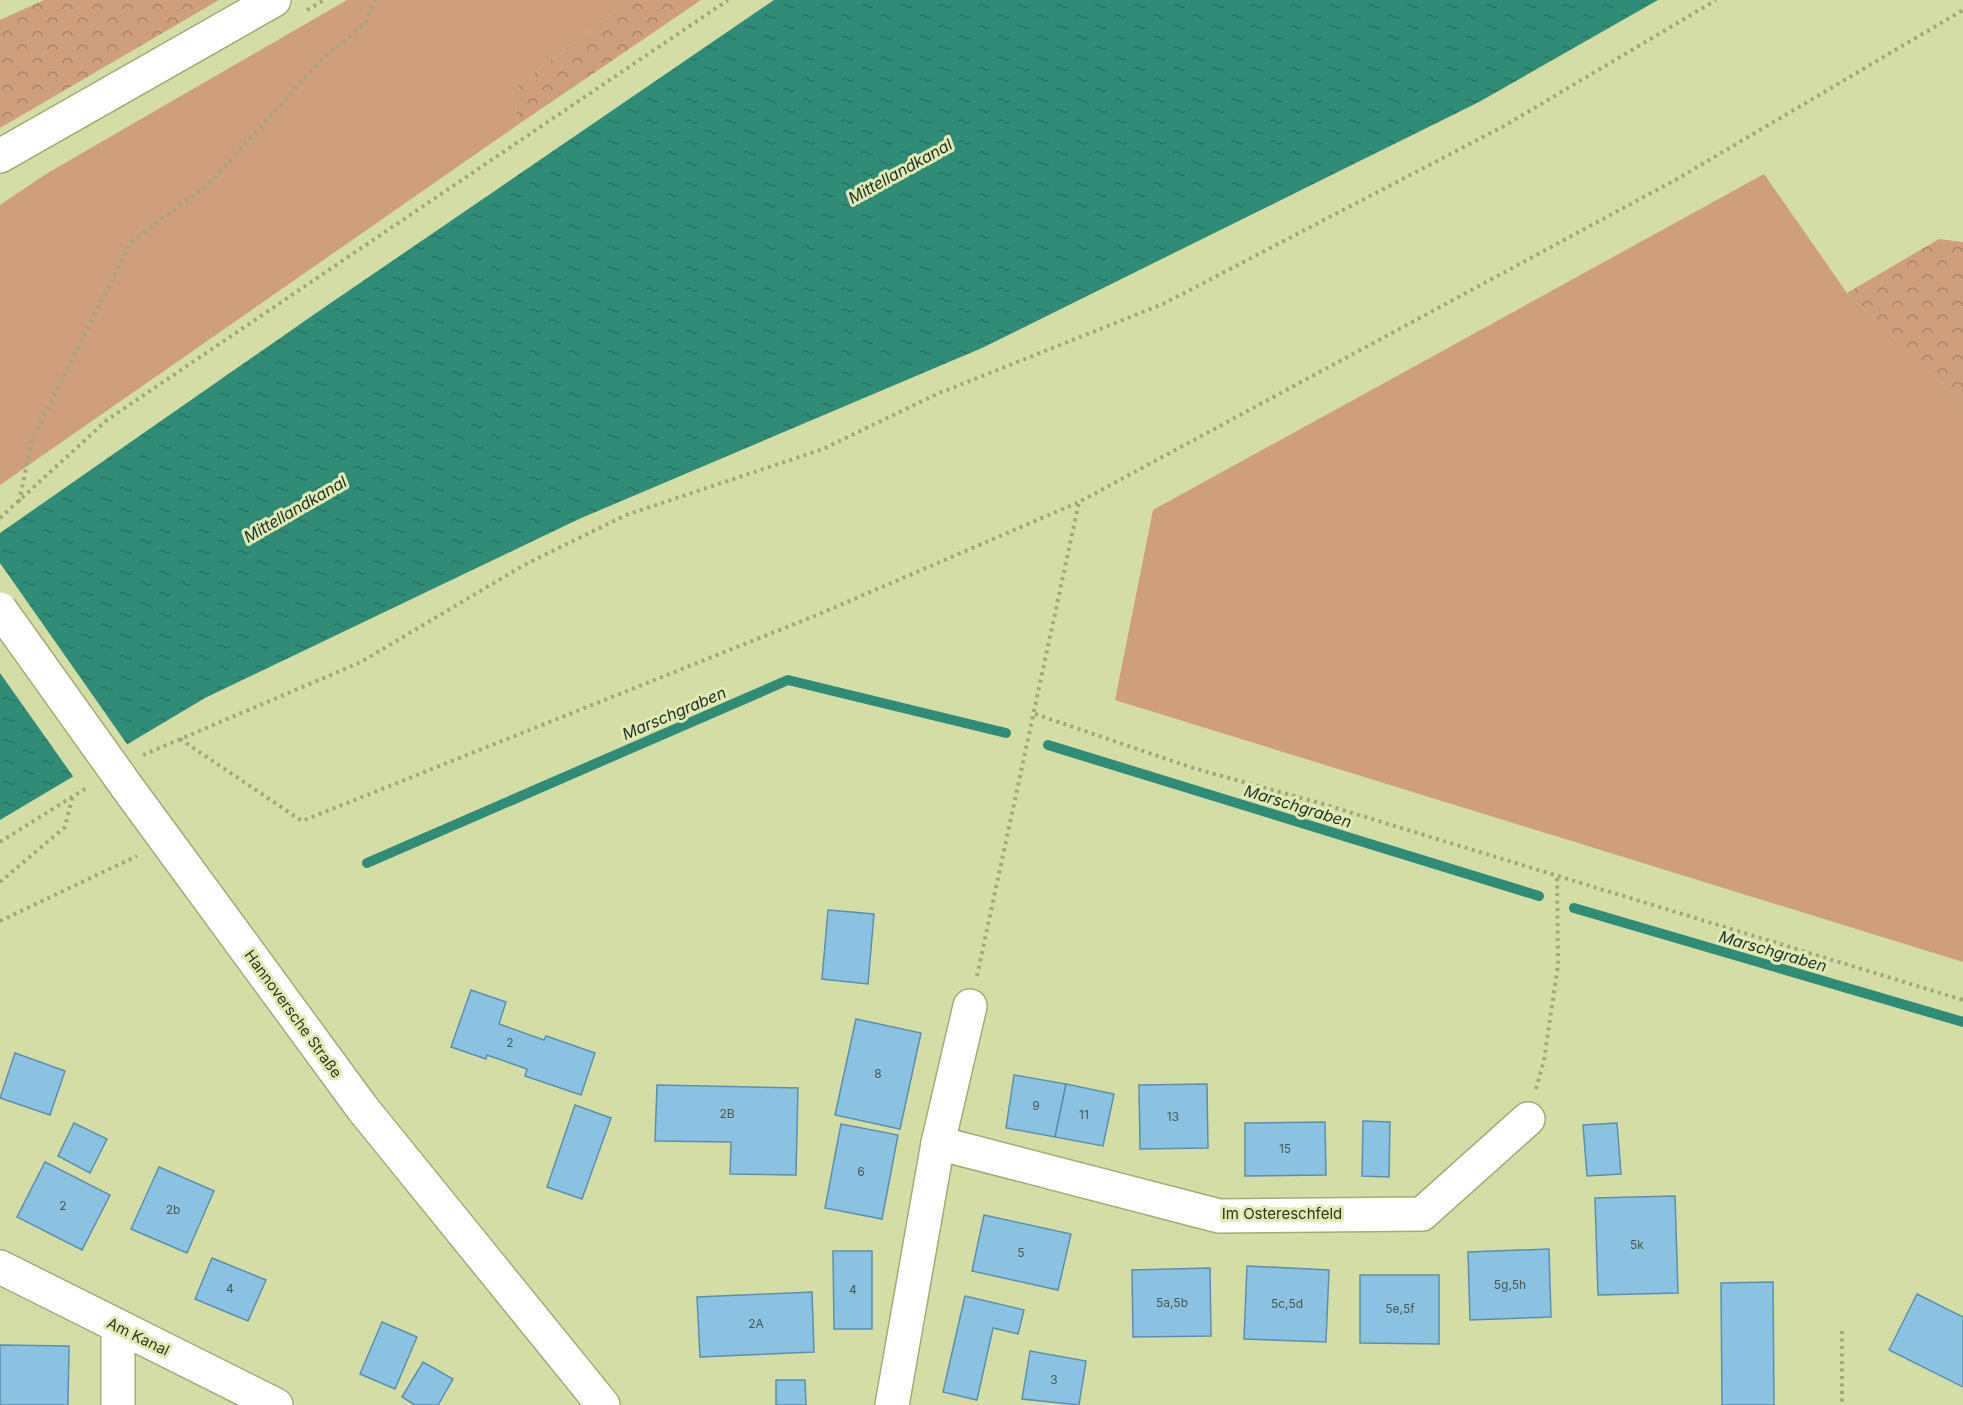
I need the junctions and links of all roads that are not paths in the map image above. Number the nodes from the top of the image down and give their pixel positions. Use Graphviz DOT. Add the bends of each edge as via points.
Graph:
graph roads {
  1 [pos="274,0"];
  2 [pos="0,156"];
  3 [pos="0,609"];
  4 [pos="970,1006"];
  5 [pos="1528,1119"];
  6 [pos="938,1143"];
  7 [pos="0,1267"];
  8 [pos="118,1327"];
  9 [pos="118,1405"];
  10 [pos="276,1405"];
  11 [pos="603,1405"];
  12 [pos="892,1405"];
  1 -- 2 [label="street"];
  3 -- 11 [label="street, Hannoversche Straße, bridge" via="363,1109"];
  4 -- 6 [label="street"];
  5 -- 6 [label="street, Im Ostereschfeld" via="1422,1214 1219,1216"];
  6 -- 12 [label="street"];
  7 -- 8 [label="street, Am Kanal"];
  8 -- 9 [label="street"];
  8 -- 10 [label="street, Am Kanal"];
}
